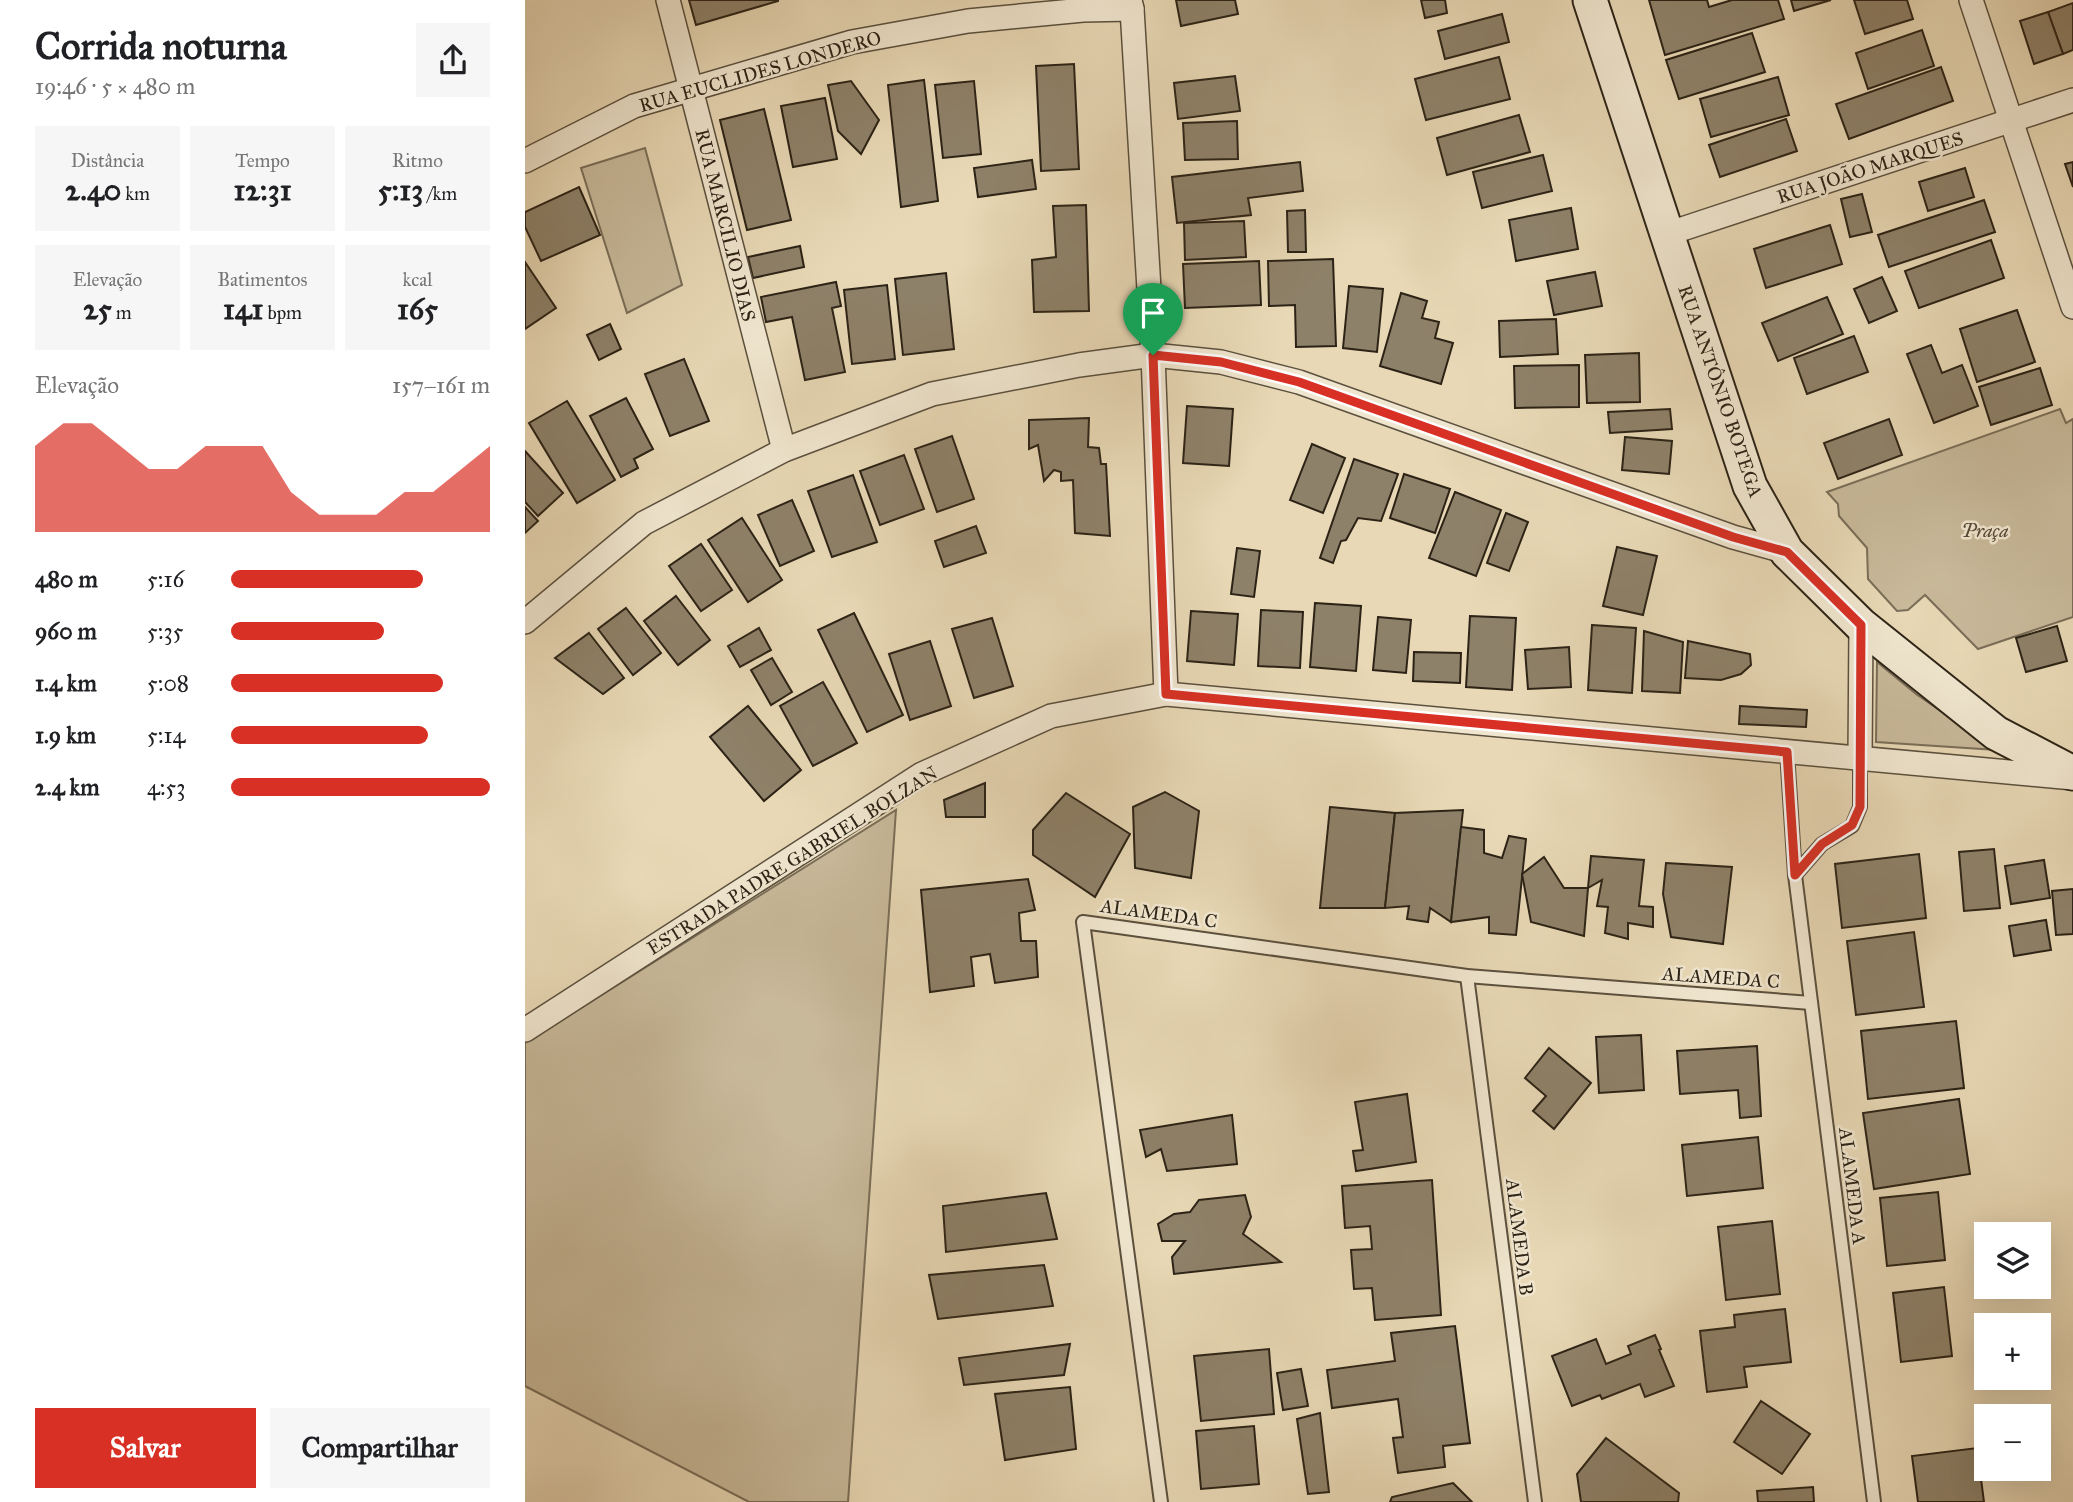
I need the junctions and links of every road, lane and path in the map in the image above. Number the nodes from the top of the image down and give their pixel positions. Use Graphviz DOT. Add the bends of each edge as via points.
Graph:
graph roads {
  1 [pos="668,0"];
  2 [pos="1590,0"];
  3 [pos="1971,0"];
  4 [pos="1131,4"];
  5 [pos="690,88"];
  6 [pos="2073,100"];
  7 [pos="2011,120"];
  8 [pos="525,162"];
  9 [pos="1667,234"];
  10 [pos="2073,307"];
  11 [pos="1153,355"];
  12 [pos="784,450"];
  13 [pos="1787,552"];
  14 [pos="525,622"];
  15 [pos="1861,625"];
  16 [pos="1166,694"];
  17 [pos="1787,752"];
  18 [pos="1860,759"];
  19 [pos="2073,772"];
  20 [pos="2073,778"];
  21 [pos="1795,875"];
  22 [pos="1467,976"];
  23 [pos="1811,1003"];
  24 [pos="525,1030"];
  25 [pos="1161,1502"];
  26 [pos="1535,1502"];
  27 [pos="1874,1502"];
  1 -- 5 [label="street, RUA MARCILIO DIAS"];
  2 -- 9 [label="street, RUA ANTÔNIO BOTEGA"];
  3 -- 7 [label="street"];
  4 -- 5 [label="street, RUA EUCLIDES LONDERO" via="942,26 852,42"];
  4 -- 11 [label="street"];
  5 -- 8 [label="street, RUA EUCLIDES LONDERO" via="634,106"];
  5 -- 12 [label="street, RUA MARCILIO DIAS"];
  6 -- 7 [label="street, RUA JOÃO MARQUES"];
  7 -- 9 [label="street, RUA JOÃO MARQUES"];
  7 -- 10 [label="street"];
  9 -- 13 [label="street, RUA ANTÔNIO BOTEGA" via="1750,486"];
  11 -- 12 [label="street" via="932,394"];
  11 -- 13 [label="street" via="1221,362 1299,382 1733,537"];
  11 -- 16 [label="street"];
  12 -- 14 [label="street" via="644,523"];
  13 -- 15 [label="street, RUA ANTÔNIO BOTEGA"];
  15 -- 18 [label="street"];
  15 -- 19 [label="street, RUA ANTÔNIO BOTEGA" via="1996,733"];
  16 -- 17 [label="street, ESTRADA PADRE GABRIEL BOLZAN"];
  16 -- 24 [label="street, ESTRADA PADRE GABRIEL BOLZAN" via="1051,716 922,774"];
  17 -- 18 [label="street, ESTRADA PADRE GABRIEL BOLZAN"];
  17 -- 21 [label="lane, ALAMEDA A"];
  18 -- 20 [label="street, ESTRADA PADRE GABRIEL BOLZAN"];
  18 -- 21 [label="lane" via="1860,807 1852,825 1822,844"];
  21 -- 23 [label="lane, ALAMEDA A"];
  22 -- 23 [label="lane, ALAMEDA C"];
  22 -- 25 [label="lane, ALAMEDA C" via="1083,922"];
  22 -- 26 [label="lane, ALAMEDA B"];
  23 -- 27 [label="lane, ALAMEDA A"];
}
